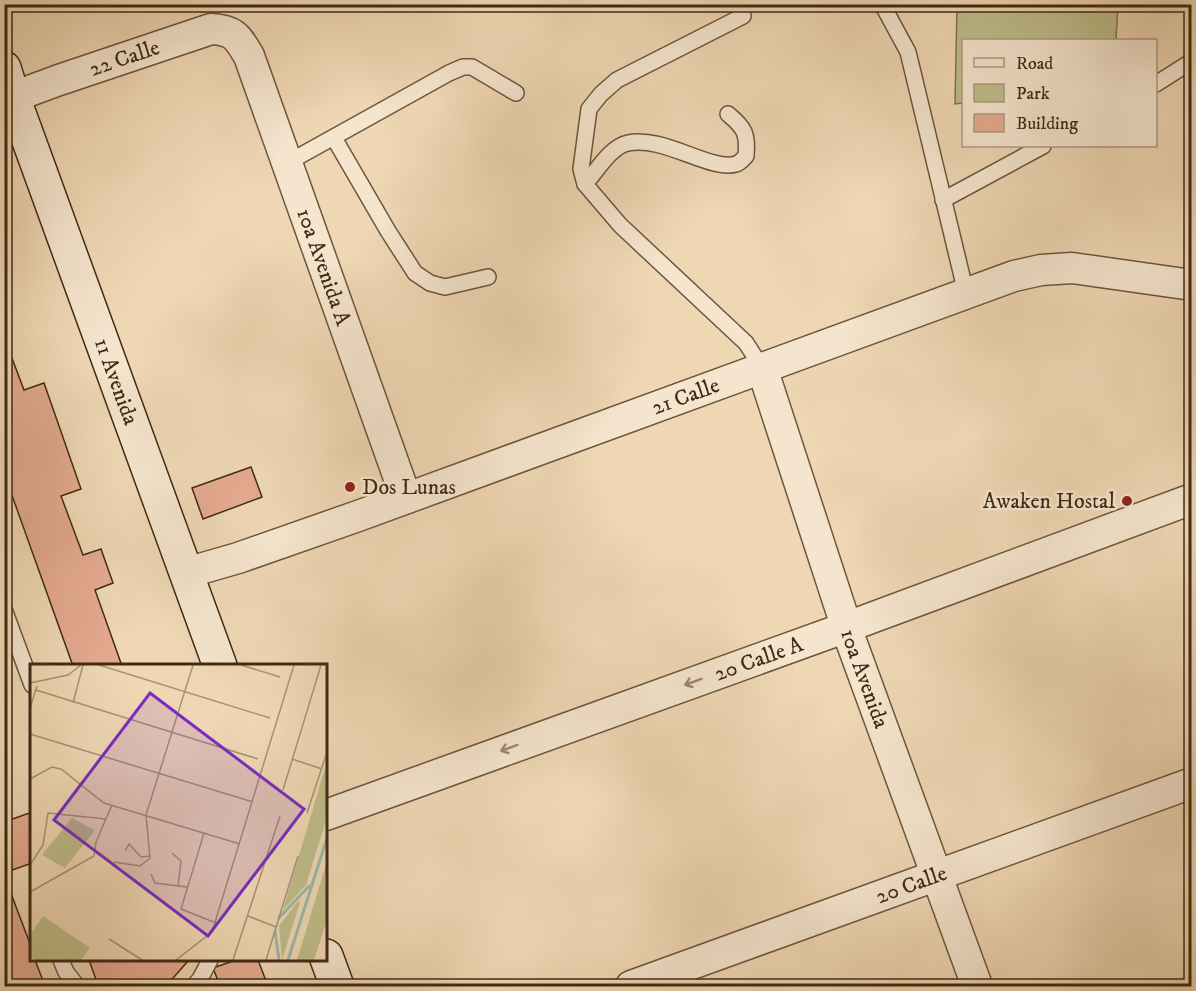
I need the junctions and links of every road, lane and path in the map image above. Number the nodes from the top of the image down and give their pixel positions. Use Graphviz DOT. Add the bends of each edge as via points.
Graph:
graph roads {
  1 [pos="882,4"];
  2 [pos="743,16"];
  3 [pos="237,37"];
  4 [pos="1191,61"];
  5 [pos="9,82"];
  6 [pos="1157,83"];
  7 [pos="516,93"];
  8 [pos="728,114"];
  9 [pos="333,138"];
  10 [pos="1041,147"];
  11 [pos="287,163"];
  12 [pos="585,184"];
  13 [pos="943,200"];
  14 [pos="488,277"];
  15 [pos="1191,285"];
  16 [pos="966,293"];
  17 [pos="762,368"];
  18 [pos="405,498"];
  19 [pos="1191,499"];
  20 [pos="186,573"];
  21 [pos="4,609"];
  22 [pos="847,627"];
  23 [pos="219,664"];
  24 [pos="30,680"];
  25 [pos="1191,783"];
  26 [pos="327,814"];
  27 [pos="937,875"];
  28 [pos="327,959"];
  29 [pos="61,961"];
  30 [pos="209,961"];
  31 [pos="77,987"];
  32 [pos="194,987"];
  33 [pos="337,987"];
  34 [pos="630,987"];
  35 [pos="977,987"];
  1 -- 13 [label="lane" via="909,52"];
  2 -- 12 [label="lane" via="617,80 601,94 589,109 581,169"];
  3 -- 5 [label="street, 22 Calle" via="226,30 211,29 59,80"];
  3 -- 11 [label="street, 10a Avenida A" via="249,57"];
  4 -- 6 [label="lane"];
  5 -- 20 [label="main road, 11 Avenida"];
  7 -- 9 [label="lane" via="472,67 463,68"];
  8 -- 12 [label="lane" via="742,125 748,140 746,156 737,164 722,165 658,144 627,143 604,158"];
  9 -- 11 [label="lane"];
  9 -- 14 [label="lane" via="415,273 445,287"];
  10 -- 13 [label="lane"];
  11 -- 18 [label="street, 10a Avenida A"];
  12 -- 17 [label="lane" via="620,225 746,343"];
  13 -- 16 [label="lane"];
  15 -- 16 [label="street, 21 Calle" via="1072,267 1014,276"];
  16 -- 17 [label="street, 21 Calle"];
  17 -- 18 [label="street, 21 Calle"];
  17 -- 22 [label="street, 10a Avenida"];
  18 -- 20 [label="street, 21 Calle"];
  19 -- 22 [label="street, 20 Calle A"];
  20 -- 23 [label="main road, 11 Avenida"];
  21 -- 24 [label="lane"];
  22 -- 26 [label="street, 20 Calle A, one-way"];
  22 -- 27 [label="street, 10a Avenida"];
  25 -- 27 [label="street, 20 Calle"];
  27 -- 34 [label="street, 20 Calle"];
  27 -- 35 [label="street, 10a Avenida"];
  28 -- 33 [label="main road"];
  29 -- 31 [label="lane"];
  30 -- 32 [label="lane"];
}
